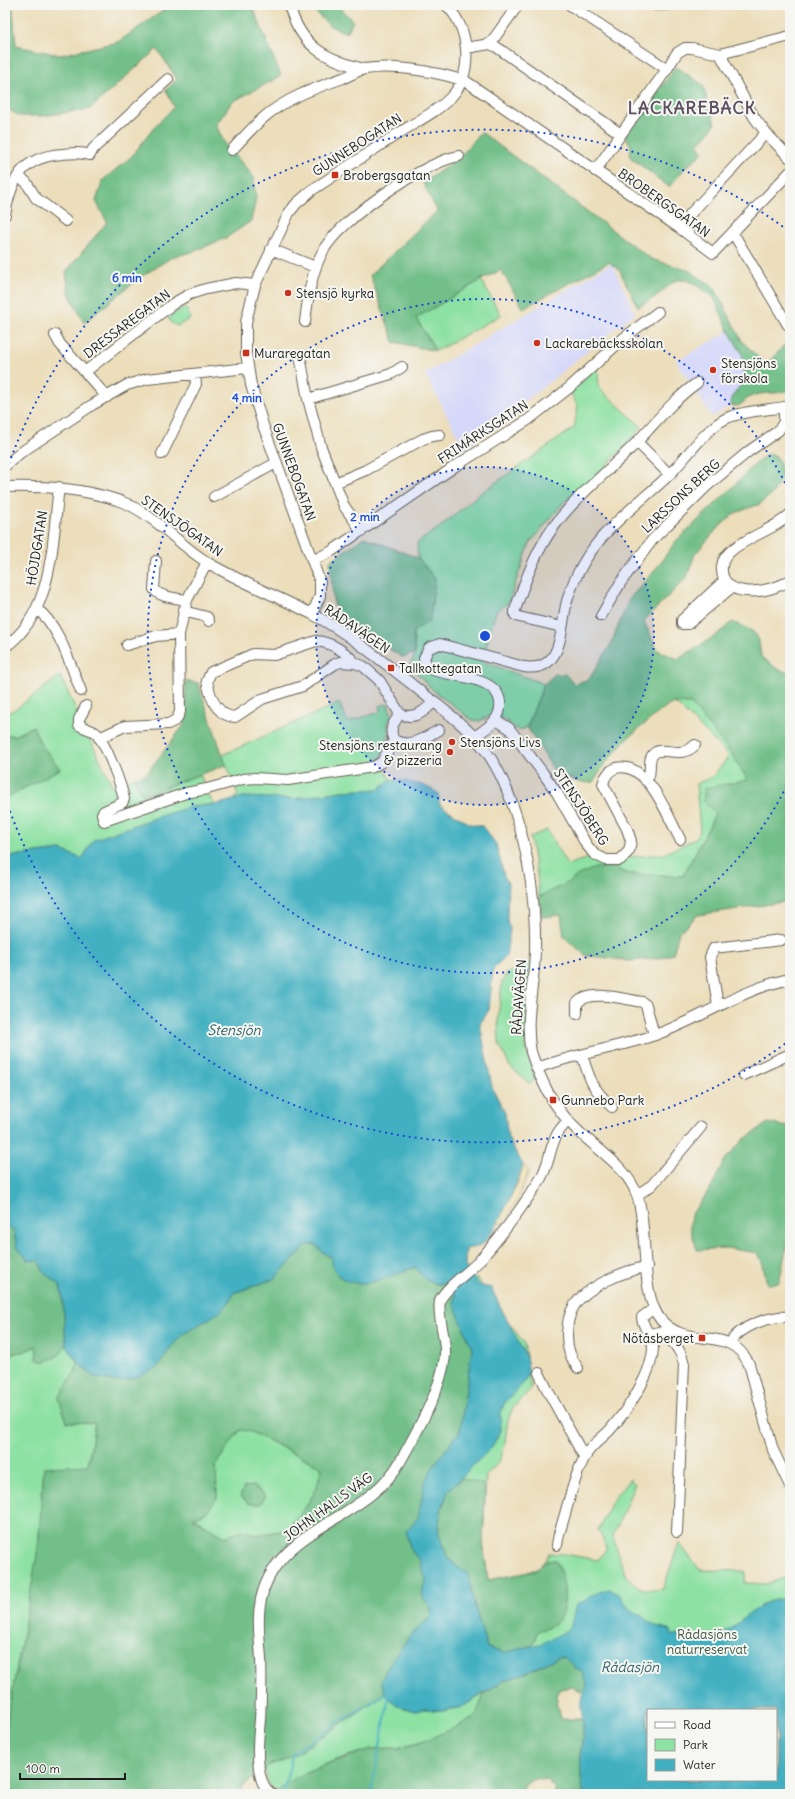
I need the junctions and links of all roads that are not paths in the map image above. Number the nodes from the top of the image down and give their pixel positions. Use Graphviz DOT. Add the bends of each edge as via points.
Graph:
graph roads {
  1 [pos="289,5"];
  2 [pos="446,5"];
  3 [pos="518,5"];
  4 [pos="570,5"];
  5 [pos="790,36"];
  6 [pos="490,44"];
  7 [pos="466,48"];
  8 [pos="720,54"];
  9 [pos="364,69"];
  10 [pos="667,69"];
  11 [pos="168,80"];
  12 [pos="462,80"];
  13 [pos="766,133"];
  14 [pos="621,134"];
  15 [pos="232,150"];
  16 [pos="459,156"];
  17 [pos="790,158"];
  18 [pos="595,171"];
  19 [pos="790,172"];
  20 [pos="18,176"];
  21 [pos="5,215"];
  22 [pos="66,221"];
  23 [pos="678,227"];
  24 [pos="733,233"];
  25 [pos="272,248"];
  26 [pos="315,267"];
  27 [pos="255,285"];
  28 [pos="658,312"];
  29 [pos="305,322"];
  30 [pos="788,325"];
  31 [pos="55,335"];
  32 [pos="300,356"];
  33 [pos="402,367"];
  34 [pos="248,368"];
  35 [pos="86,371"];
  36 [pos="195,374"];
  37 [pos="697,383"];
  38 [pos="107,397"];
  39 [pos="308,399"];
  40 [pos="787,406"];
  41 [pos="440,435"];
  42 [pos="637,442"];
  43 [pos="162,454"];
  44 [pos="276,463"];
  45 [pos="5,466"];
  46 [pos="669,474"];
  47 [pos="334,483"];
  48 [pos="5,487"];
  49 [pos="59,488"];
  50 [pos="214,497"];
  51 [pos="790,514"];
  52 [pos="362,531"];
  53 [pos="156,560"];
  54 [pos="312,561"];
  55 [pos="207,562"];
  56 [pos="790,580"];
  57 [pos="728,584"];
  58 [pos="187,600"];
  59 [pos="36,609"];
  60 [pos="183,611"];
  61 [pos="312,614"];
  62 [pos="601,616"];
  63 [pos="210,620"];
  64 [pos="562,627"];
  65 [pos="179,634"];
  66 [pos="126,645"];
  67 [pos="5,647"];
  68 [pos="354,663"];
  69 [pos="81,690"];
  70 [pos="434,701"];
  71 [pos="86,706"];
  72 [pos="400,714"];
  73 [pos="496,720"];
  74 [pos="439,730"];
  75 [pos="474,737"];
  76 [pos="99,738"];
  77 [pos="394,740"];
  78 [pos="695,745"];
  79 [pos="646,781"];
  80 [pos="680,839"];
  81 [pos="781,940"];
  82 [pos="790,979"];
  83 [pos="718,1006"];
  84 [pos="577,1014"];
  85 [pos="654,1035"];
  86 [pos="790,1054"];
  87 [pos="582,1055"];
  88 [pos="537,1068"];
  89 [pos="744,1075"];
  90 [pos="612,1107"];
  91 [pos="568,1121"];
  92 [pos="701,1127"];
  93 [pos="637,1195"];
  94 [pos="647,1267"];
  95 [pos="653,1309"];
  96 [pos="790,1317"];
  97 [pos="650,1334"];
  98 [pos="730,1343"];
  99 [pos="578,1368"];
  100 [pos="539,1373"];
  101 [pos="586,1456"];
  102 [pos="790,1486"];
  103 [pos="677,1532"];
  104 [pos="557,1545"];
  105 [pos="272,1794"];
  1 -- 9 [label="street" via="298,30 311,44 329,58"];
  2 -- 7 [label="street, GUNNEBOGATAN" via="460,24"];
  3 -- 6 [label="street"];
  4 -- 10 [label="street"];
  5 -- 8 [label="street"];
  6 -- 7 [label="street"];
  6 -- 14 [label="street"];
  7 -- 12 [label="street, GUNNEBOGATAN"];
  8 -- 10 [label="street" via="685,48 677,53"];
  8 -- 13 [label="street" via="754,117"];
  9 -- 12 [label="street" via="399,68"];
  9 -- 15 [label="street" via="315,88 275,110 263,118"];
  10 -- 14 [label="street"];
  11 -- 20 [label="street" via="92,148 90,155 55,154 39,158 26,166"];
  12 -- 18 [label="street, BROBERGSGATAN"];
  12 -- 25 [label="street, GUNNEBOGATAN" via="452,97 301,199 289,213"];
  13 -- 17 [label="street"];
  13 -- 23 [label="street"];
  14 -- 18 [label="street"];
  16 -- 26 [label="street" via="447,158 436,164 350,219 323,250"];
  18 -- 23 [label="street, BROBERGSGATAN"];
  19 -- 24 [label="street"];
  20 -- 21 [label="street" via="10,189"];
  20 -- 22 [label="street" via="26,182 36,198"];
  23 -- 24 [label="street, BROBERGSGATAN" via="713,253"];
  24 -- 30 [label="street"];
  25 -- 26 [label="street"];
  25 -- 27 [label="street, GUNNEBOGATAN"];
  26 -- 29 [label="street"];
  27 -- 34 [label="street, GUNNEBOGATAN" via="246,322"];
  27 -- 35 [label="street, DRESSAREGATAN" via="236,283 206,288 190,294 174,303"];
  28 -- 52 [label="street, FRIMÄRKSGATAN" via="528,420 454,466"];
  31 -- 35 [label="street" via="60,344"];
  32 -- 39 [label="street"];
  33 -- 39 [label="street" via="391,374"];
  34 -- 36 [label="street"];
  34 -- 44 [label="street, GUNNEBOGATAN" via="254,399"];
  35 -- 38 [label="street"];
  36 -- 38 [label="street" via="138,381"];
  36 -- 43 [label="street" via="196,384"];
  37 -- 42 [label="street" via="685,391"];
  38 -- 45 [label="street" via="20,453"];
  39 -- 47 [label="street"];
  40 -- 46 [label="street, LARSSONS BERG" via="734,415 724,420"];
  40 -- 62 [label="street, LARSSONS BERG" via="784,422 778,431 707,486 653,539 624,577"];
  41 -- 47 [label="street" via="423,439 366,470"];
  42 -- 46 [label="street, LARSSONS BERG"];
  42 -- 64 [label="street" via="566,512 554,527 527,576 515,615 518,618"];
  44 -- 50 [label="street"];
  44 -- 54 [label="street, GUNNEBOGATAN"];
  46 -- 64 [label="street, LARSSONS BERG" via="595,546 572,586"];
  47 -- 52 [label="street" via="344,506"];
  48 -- 49 [label="street, STENSJÖGATAN"];
  49 -- 55 [label="street, STENSJÖGATAN" via="90,492 135,508"];
  49 -- 59 [label="street, HÖJDGATAN" via="44,591"];
  51 -- 57 [label="street" via="775,527 729,552 722,566"];
  52 -- 54 [label="street, FRIMÄRKSGATAN" via="332,552"];
  53 -- 58 [label="street" via="154,589 160,594"];
  54 -- 61 [label="street, GUNNEBOGATAN" via="321,586 318,602"];
  55 -- 58 [label="street"];
  55 -- 61 [label="street, STENSJÖGATAN" via="250,586"];
  56 -- 57 [label="street" via="758,591 738,591"];
  57 -- 57 [label="street" via="682,620 682,624 688,624"];
  58 -- 60 [label="street"];
  59 -- 67 [label="street, HÖJDGATAN" via="17,638"];
  59 -- 69 [label="street" via="52,624"];
  60 -- 63 [label="street" via="207,616"];
  60 -- 65 [label="street"];
  61 -- 70 [label="street, RÅDAVÄGEN" via="359,643"];
  64 -- 73 [label="street, LARSSONS BERG" via="560,642 554,656 539,667 524,667 440,644 426,651 424,660 428,668 439,673 473,678 488,685 500,700"];
  65 -- 66 [label="street" via="156,636"];
  65 -- 76 [label="street" via="180,712 176,720 168,724 125,726"];
  68 -- 68 [label="street" via="350,656 338,649 323,641 316,641 274,655 253,654 211,672 207,681 216,706 226,715 235,717 262,699 302,686 340,662"];
  68 -- 72 [label="street" via="363,666 380,680"];
  70 -- 72 [label="street" via="419,714"];
  70 -- 75 [label="street, RÅDAVÄGEN"];
  71 -- 76 [label="street" via="79,718 79,725 95,732"];
  72 -- 77 [label="street" via="391,729"];
  73 -- 75 [label="street"];
  73 -- 79 [label="street, STENSJÖBERG" via="514,734 556,793 586,844 600,858 620,860 631,847 627,829 603,786 606,775 614,769 625,768 637,773"];
  74 -- 77 [label="street" via="410,743 404,744"];
  75 -- 88 [label="street, RÅDAVÄGEN" via="487,752 497,770 522,835 534,916 535,954 529,1024 531,1050"];
  76 -- 77 [label="street" via="124,799 122,803 104,811 104,821 186,793 243,779 288,780 373,767 382,762"];
  78 -- 79 [label="street" via="686,751 655,752 650,760 650,775"];
  79 -- 80 [label="street, STENSJÖBERG" via="661,802"];
  81 -- 83 [label="street" via="714,948 710,957"];
  82 -- 83 [label="street" via="757,988"];
  83 -- 85 [label="street" via="692,1020"];
  84 -- 85 [label="street" via="577,1003 586,996 597,995 642,1002 648,1009"];
  85 -- 87 [label="street"];
  86 -- 89 [label="street"];
  87 -- 88 [label="street"];
  87 -- 90 [label="street" via="590,1081 597,1093"];
  88 -- 91 [label="street, RÅDAVÄGEN" via="549,1094"];
  91 -- 93 [label="street, RÅDAVÄGEN" via="620,1168"];
  91 -- 105 [label="street, JOHN HALLS VÄG" via="555,1136 541,1179 502,1235 441,1297 439,1305 444,1363 422,1419 398,1464 379,1486 284,1555 274,1567 265,1586 260,1605 262,1676 258,1746 260,1772 267,1791"];
  92 -- 93 [label="street" via="652,1186"];
  93 -- 94 [label="street, RÅDAVÄGEN"];
  94 -- 95 [label="street, RÅDAVÄGEN"];
  94 -- 99 [label="street" via="625,1272 598,1286 585,1294 574,1306 568,1321 567,1343"];
  95 -- 97 [label="street" via="642,1317 643,1324"];
  95 -- 98 [label="street, RÅDAVÄGEN" via="662,1322 678,1333"];
  96 -- 98 [label="street" via="769,1318 739,1332"];
  97 -- 101 [label="street" via="653,1343 652,1354 642,1382 620,1417"];
  97 -- 103 [label="street" via="659,1332 670,1340 679,1351 684,1364"];
  98 -- 102 [label="street" via="741,1351 749,1364 773,1450"];
  100 -- 101 [label="street" via="582,1453"];
  101 -- 104 [label="street" via="575,1480"];
}
